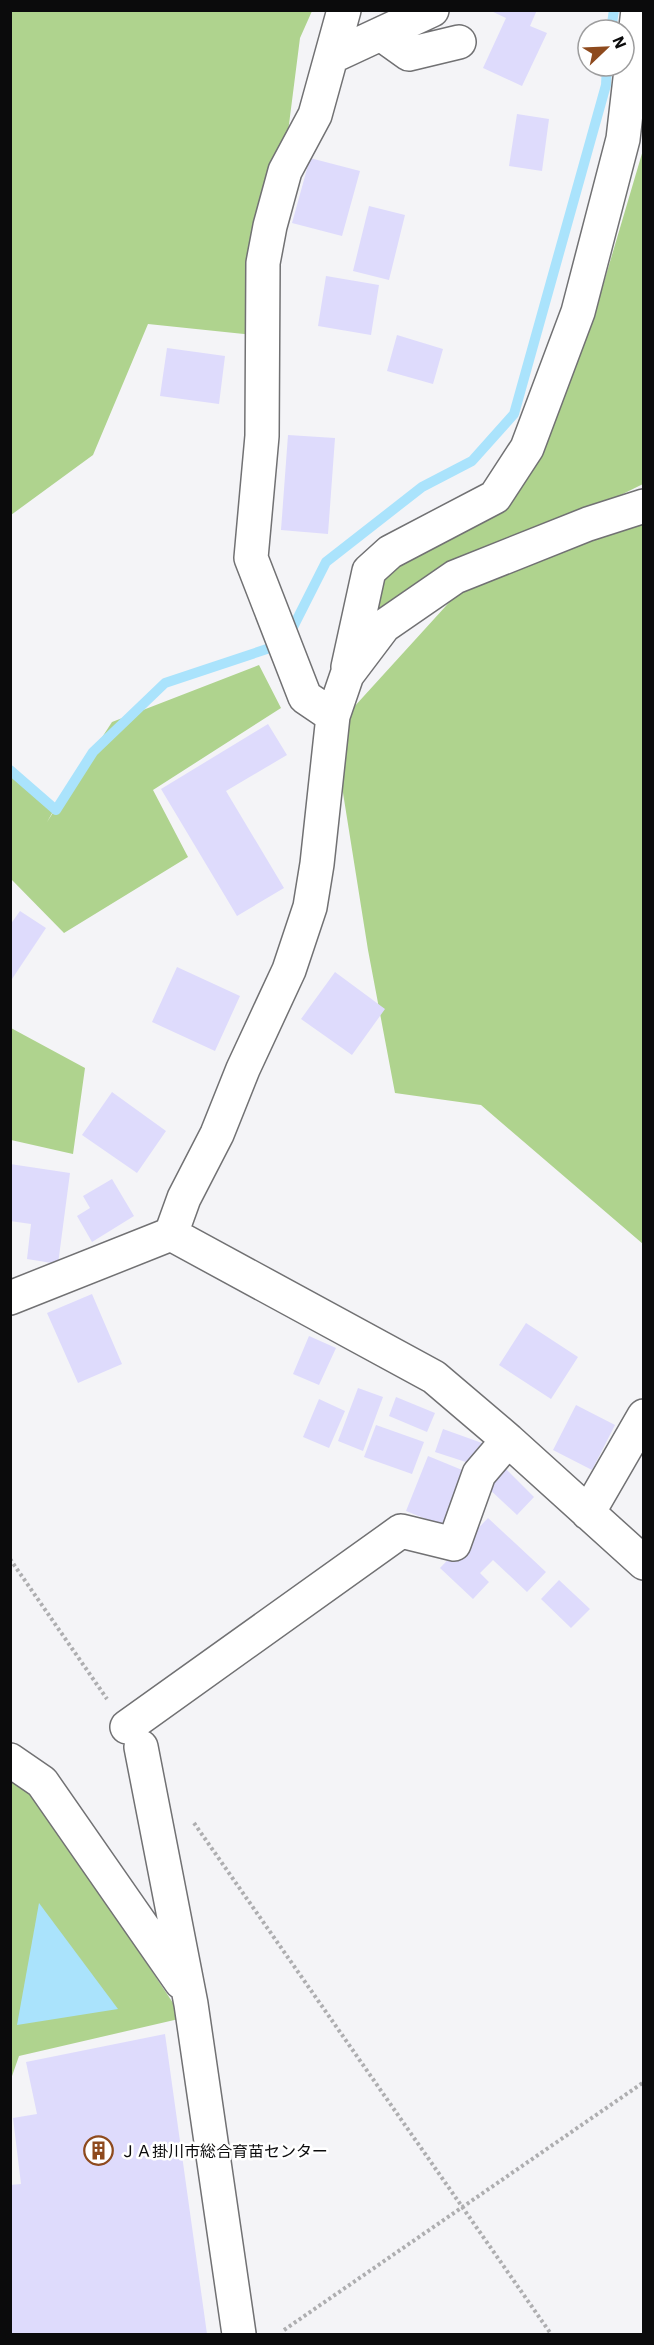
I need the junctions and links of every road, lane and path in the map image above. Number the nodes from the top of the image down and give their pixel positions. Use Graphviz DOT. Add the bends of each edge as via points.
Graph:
graph roads {
  1 [pos="344,10"];
  2 [pos="432,10"];
  3 [pos="638,10"];
  4 [pos="381,34"];
  5 [pos="459,42"];
  6 [pos="331,57"];
  7 [pos="634,127"];
  8 [pos="644,506"];
  9 [pos="347,675"];
  10 [pos="333,717"];
  11 [pos="171,1234"];
  12 [pos="10,1298"];
  13 [pos="644,1416"];
  14 [pos="508,1440"];
  15 [pos="588,1513"];
  16 [pos="10,1559"];
  17 [pos="644,1563"];
  18 [pos="134,1737"];
  19 [pos="10,1760"];
  20 [pos="189,1816"];
  21 [pos="189,1994"];
  22 [pos="644,2082"];
  23 [pos="462,2208"];
  24 [pos="284,2330"];
  25 [pos="239,2334"];
  26 [pos="550,2334"];
  1 -- 6 [label="street"];
  2 -- 4 [label="street"];
  3 -- 7 [label="street"];
  4 -- 5 [label="street" via="409,54"];
  4 -- 6 [label="street"];
  6 -- 10 [label="street" via="315,115 285,171 263,263 262,436 251,558 305,698"];
  7 -- 9 [label="street" via="578,312 527,448 495,497 390,552 369,572"];
  8 -- 9 [label="street" via="455,577 384,626"];
  9 -- 10 [label="street"];
  10 -- 11 [label="street" via="310,907 289,970"];
  11 -- 12 [label="street"];
  11 -- 14 [label="street" via="434,1377"];
  13 -- 15 [label="street"];
  14 -- 15 [label="street"];
  14 -- 18 [label="street" via="479,1474 454,1544 401,1531"];
  15 -- 17 [label="street"];
  16 -- 18 [label="path"];
  18 -- 21 [label="street"];
  19 -- 21 [label="street" via="42,1782"];
  20 -- 23 [label="path"];
  21 -- 25 [label="street"];
  22 -- 23 [label="path"];
  23 -- 24 [label="path"];
  23 -- 26 [label="path"];
}
